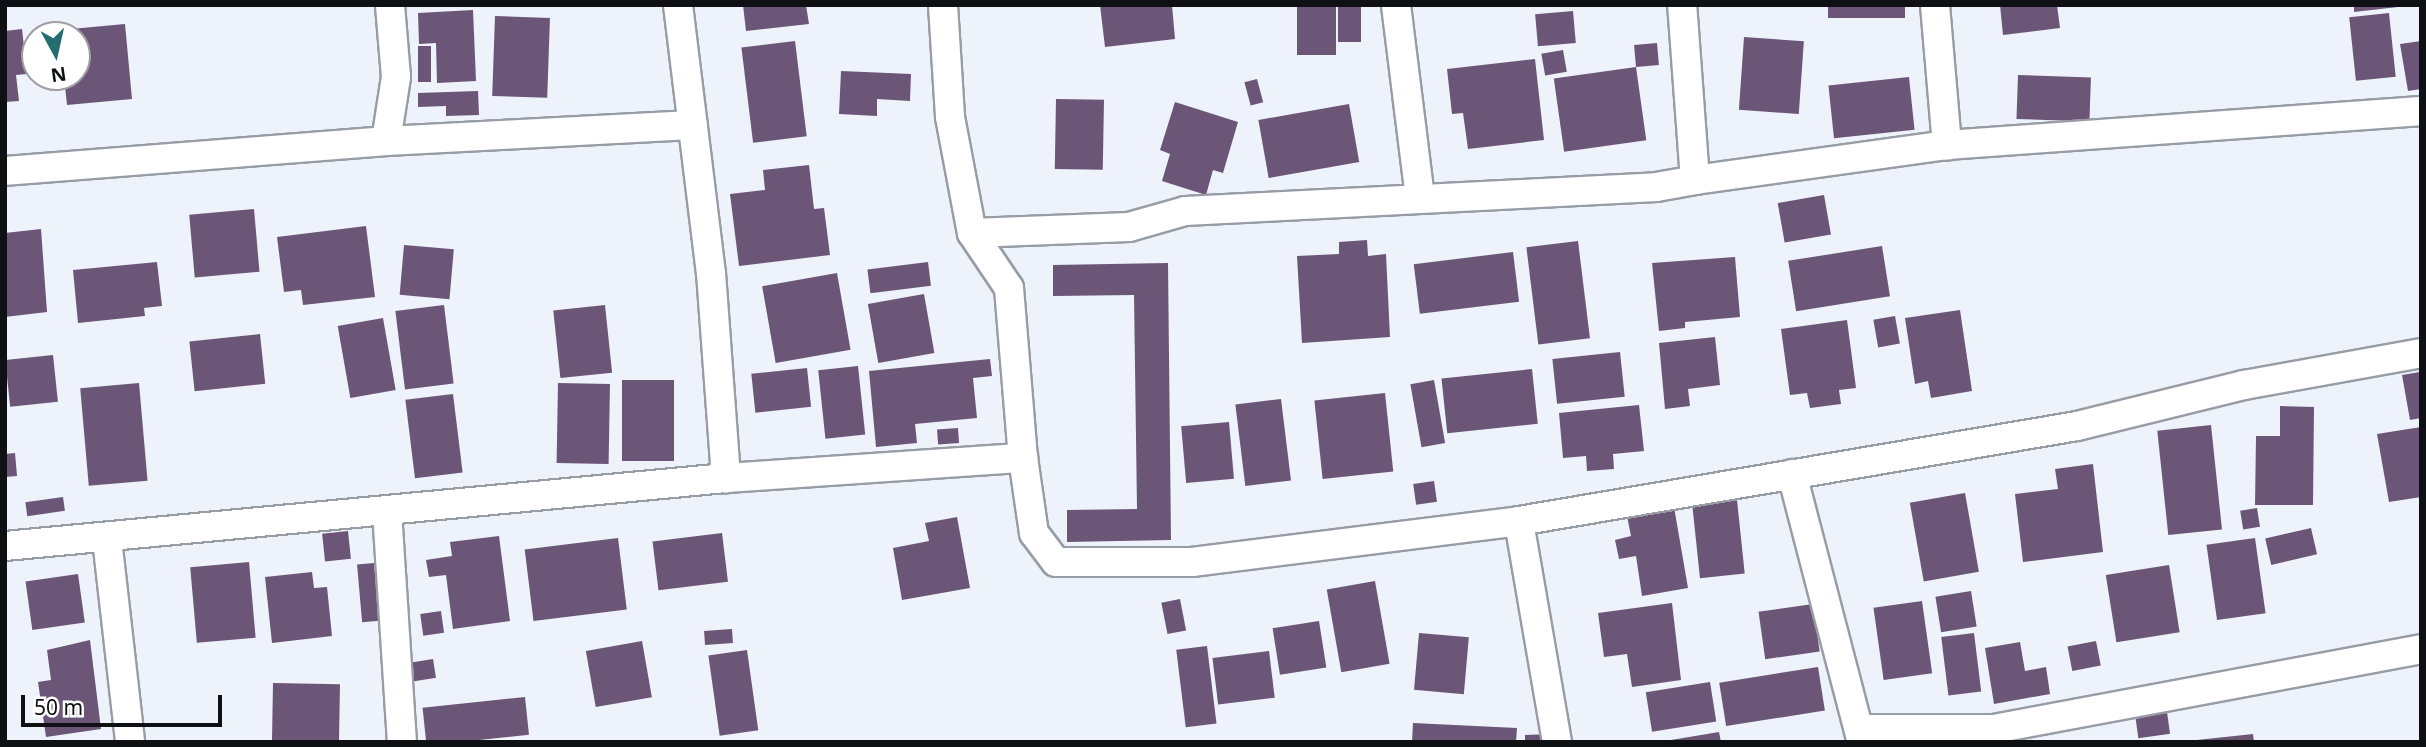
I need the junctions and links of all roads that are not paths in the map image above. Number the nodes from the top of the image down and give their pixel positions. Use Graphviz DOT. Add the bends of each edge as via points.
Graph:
graph roads {
  1 [pos="390,5"];
  2 [pos="678,5"];
  3 [pos="943,5"];
  4 [pos="1396,5"];
  5 [pos="1682,5"];
  6 [pos="1936,5"];
  7 [pos="2421,111"];
  8 [pos="693,125"];
  9 [pos="386,141"];
  10 [pos="1947,145"];
  11 [pos="5,171"];
  12 [pos="1695,180"];
  13 [pos="1420,197"];
  14 [pos="972,233"];
  15 [pos="2421,353"];
  16 [pos="1023,458"];
  17 [pos="1791,474"];
  18 [pos="726,478"];
  19 [pos="387,511"];
  20 [pos="1519,521"];
  21 [pos="107,539"];
  22 [pos="5,546"];
  23 [pos="2421,649"];
  24 [pos="1861,735"];
  25 [pos="130,742"];
  26 [pos="402,742"];
  27 [pos="1557,742"];
  1 -- 9 [label="street" via="396,77"];
  2 -- 8 [label="street"];
  3 -- 14 [label="street" via="950,117"];
  4 -- 13 [label="street"];
  5 -- 12 [label="street"];
  6 -- 10 [label="street"];
  7 -- 10 [label="street"];
  8 -- 9 [label="street"];
  8 -- 18 [label="street" via="711,273"];
  9 -- 11 [label="street"];
  10 -- 12 [label="street"];
  12 -- 13 [label="street" via="1656,187"];
  13 -- 14 [label="street" via="1185,211 1129,227"];
  14 -- 16 [label="street" via="1009,288"];
  15 -- 17 [label="street" via="2244,385 2077,426"];
  16 -- 18 [label="street"];
  16 -- 20 [label="street" via="1034,533 1056,562 1192,562"];
  17 -- 20 [label="street"];
  17 -- 24 [label="street"];
  18 -- 19 [label="street"];
  19 -- 21 [label="street"];
  19 -- 26 [label="street"];
  20 -- 27 [label="street"];
  21 -- 22 [label="street"];
  21 -- 25 [label="street"];
  23 -- 24 [label="street" via="1994,729"];
}
